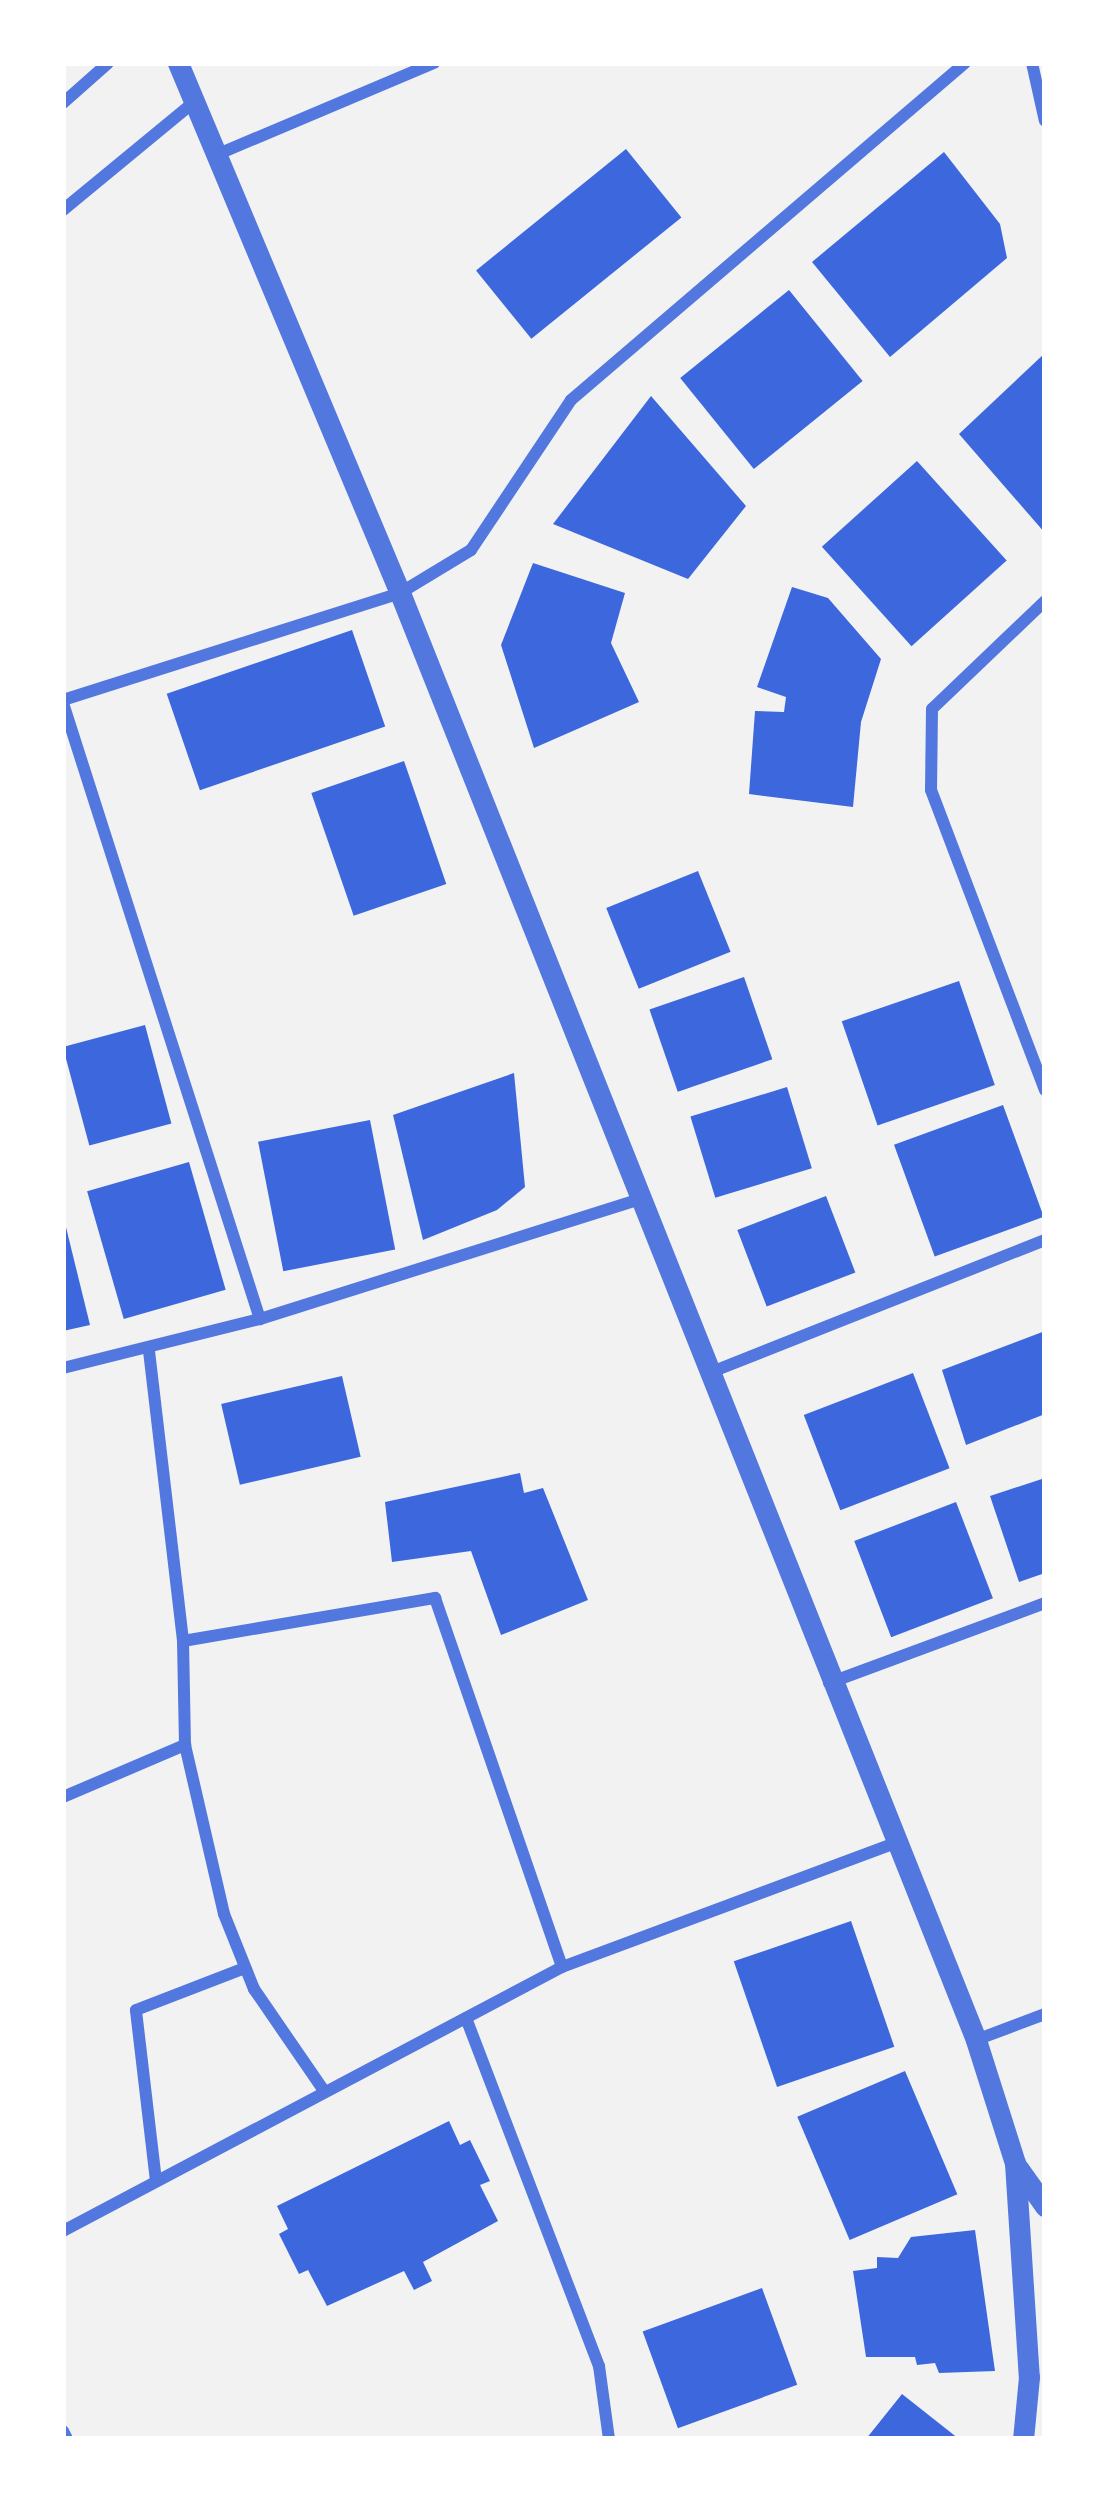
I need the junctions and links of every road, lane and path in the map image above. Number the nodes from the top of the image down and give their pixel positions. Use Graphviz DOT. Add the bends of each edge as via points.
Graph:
graph roads {
  1 [pos="108,63"];
  2 [pos="178,63"];
  3 [pos="434,63"];
  4 [pos="965,63"];
  5 [pos="1032,63"];
  6 [pos="194,102"];
  7 [pos="63,103"];
  8 [pos="1045,121"];
  9 [pos="216,155"];
  10 [pos="63,210"];
  11 [pos="400,593"];
  12 [pos="1045,601"];
  13 [pos="63,702"];
  14 [pos="1045,1090"];
  15 [pos="640,1199"];
  16 [pos="1045,1240"];
  17 [pos="260,1319"];
  18 [pos="149,1351"];
  19 [pos="63,1368"];
  20 [pos="709,1372"];
  21 [pos="1045,1603"];
  22 [pos="183,1641"];
  23 [pos="828,1683"];
  24 [pos="185,1745"];
  25 [pos="63,1797"];
  26 [pos="899,1841"];
  27 [pos="562,1967"];
  28 [pos="245,1968"];
  29 [pos="1045,2014"];
  30 [pos="466,2018"];
  31 [pos="976,2040"];
  32 [pos="324,2091"];
  33 [pos="1015,2163"];
  34 [pos="156,2181"];
  35 [pos="1045,2206"];
  36 [pos="63,2231"];
  37 [pos="1045,2398"];
  38 [pos="63,2431"];
  39 [pos="1024,2432"];
  40 [pos="68,2439"];
  41 [pos="609,2439"];
  1 -- 7 [label="street"];
  2 -- 6 [label="street"];
  3 -- 9 [label="street"];
  4 -- 11 [label="street" via="571,400 471,550"];
  5 -- 8 [label="street"];
  6 -- 9 [label="street"];
  6 -- 10 [label="street"];
  9 -- 11 [label="street"];
  11 -- 13 [label="street"];
  11 -- 15 [label="street"];
  12 -- 14 [label="street" via="932,709 931,790"];
  13 -- 17 [label="street"];
  15 -- 17 [label="street"];
  15 -- 20 [label="street"];
  16 -- 20 [label="street"];
  17 -- 18 [label="street"];
  18 -- 19 [label="street"];
  18 -- 22 [label="street"];
  20 -- 23 [label="street"];
  21 -- 23 [label="street"];
  22 -- 24 [label="street"];
  22 -- 27 [label="street" via="435,1598"];
  23 -- 26 [label="street"];
  24 -- 25 [label="street"];
  24 -- 28 [label="street" via="224,1914"];
  26 -- 27 [label="street"];
  26 -- 31 [label="street"];
  27 -- 30 [label="street"];
  28 -- 32 [label="street"];
  28 -- 34 [label="street" via="136,2010"];
  29 -- 31 [label="street"];
  30 -- 32 [label="street"];
  30 -- 41 [label="street" via="599,2366"];
  31 -- 33 [label="street"];
  32 -- 34 [label="street"];
  33 -- 35 [label="street"];
  33 -- 39 [label="street"];
  34 -- 36 [label="street"];
  37 -- 39 [label="street"];
  38 -- 40 [label="street"];
}
